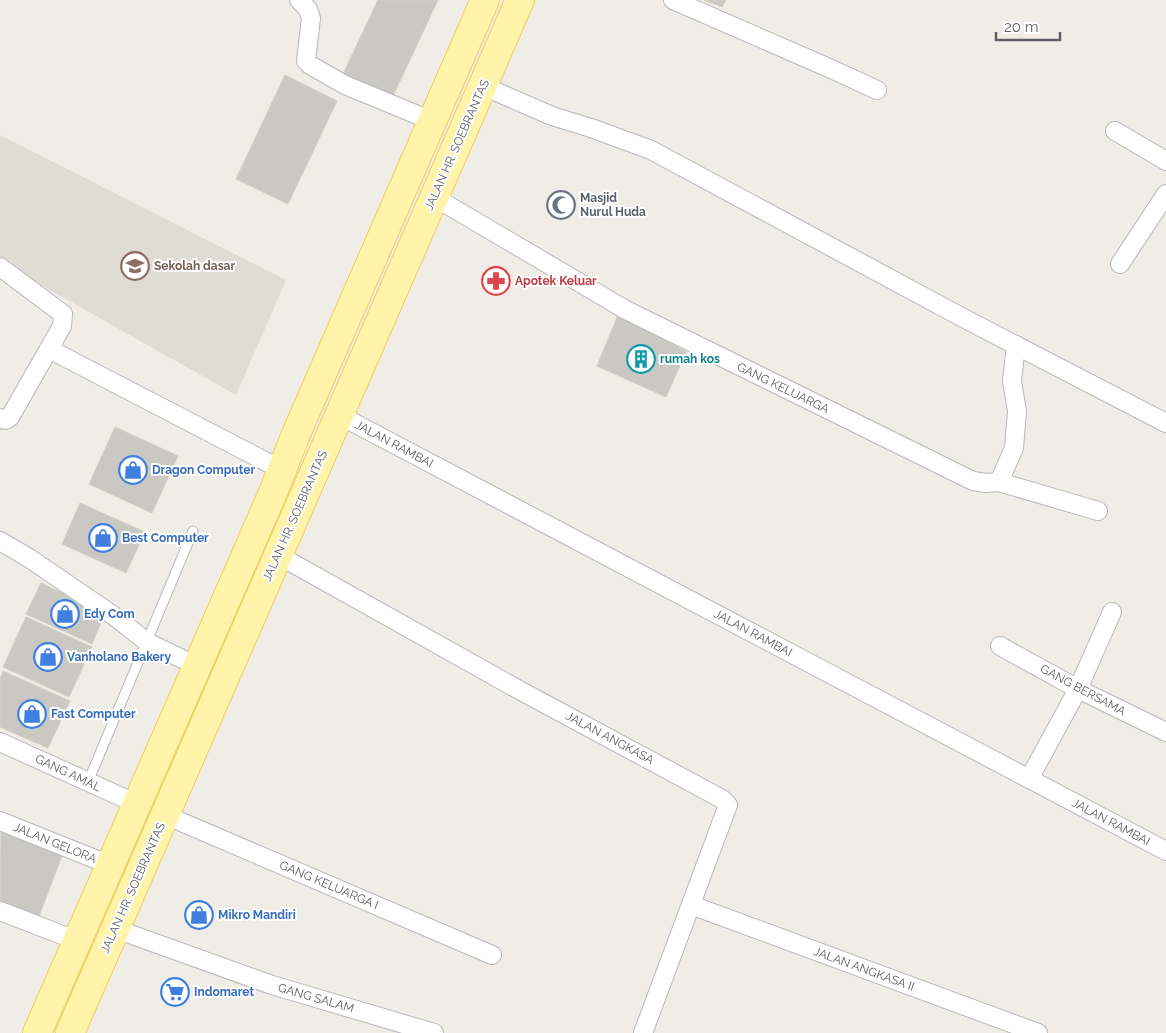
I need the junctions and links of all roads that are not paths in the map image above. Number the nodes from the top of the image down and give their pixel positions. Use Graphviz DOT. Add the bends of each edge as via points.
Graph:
graph roads {
  1 [pos="299,0"];
  2 [pos="485,0"];
  3 [pos="520,0"];
  4 [pos="673,0"];
  5 [pos="483,86"];
  6 [pos="877,90"];
  7 [pos="435,114"];
  8 [pos="468,120"];
  9 [pos="1115,131"];
  10 [pos="1166,161"];
  11 [pos="1166,194"];
  12 [pos="434,197"];
  13 [pos="1120,264"];
  14 [pos="0,267"];
  15 [pos="1016,345"];
  16 [pos="49,349"];
  17 [pos="339,415"];
  18 [pos="0,418"];
  19 [pos="1166,423"];
  20 [pos="282,470"];
  21 [pos="999,482"];
  22 [pos="1098,511"];
  23 [pos="193,531"];
  24 [pos="0,541"];
  25 [pos="278,556"];
  26 [pos="1112,612"];
  27 [pos="147,642"];
  28 [pos="1000,646"];
  29 [pos="197,666"];
  30 [pos="1078,689"];
  31 [pos="1166,732"];
  32 [pos="0,742"];
  33 [pos="1030,779"];
  34 [pos="88,782"];
  35 [pos="136,804"];
  36 [pos="165,815"];
  37 [pos="0,821"];
  38 [pos="1166,851"];
  39 [pos="110,865"];
  40 [pos="691,905"];
  41 [pos="0,911"];
  42 [pos="116,929"];
  43 [pos="78,940"];
  44 [pos="492,955"];
  45 [pos="1007,1027"];
  46 [pos="38,1033"];
  47 [pos="70,1033"];
  48 [pos="434,1033"];
  49 [pos="643,1033"];
  50 [pos="1038,1033"];
  1 -- 7 [label="street" via="311,18 306,61 310,65 346,85"];
  2 -- 7 [label="main road"];
  3 -- 5 [label="main road, JALAN HR. SOEBRANTAS"];
  4 -- 6 [label="street"];
  5 -- 8 [label="main road, JALAN HR. SOEBRANTAS"];
  5 -- 15 [label="street" via="552,116 651,150"];
  7 -- 8 [label="main road"];
  7 -- 20 [label="main road"];
  8 -- 12 [label="main road, JALAN HR. SOEBRANTAS"];
  9 -- 10 [label="street"];
  11 -- 13 [label="street"];
  12 -- 17 [label="main road, JALAN HR. SOEBRANTAS"];
  12 -- 21 [label="street, GANG KELUARGA" via="626,310 950,471 973,481"];
  14 -- 16 [label="street" via="63,314 62,326"];
  15 -- 19 [label="street"];
  15 -- 21 [label="street" via="1012,381 1017,411 1014,448"];
  16 -- 18 [label="street" via="10,417"];
  16 -- 20 [label="street"];
  17 -- 25 [label="main road, JALAN HR. SOEBRANTAS"];
  17 -- 33 [label="street, JALAN RAMBAI"];
  20 -- 29 [label="main road"];
  21 -- 22 [label="street, GANG KELUARGA"];
  23 -- 27 [label="lane"];
  24 -- 27 [label="street" via="52,573"];
  25 -- 36 [label="main road, JALAN HR. SOEBRANTAS"];
  25 -- 40 [label="street, JALAN ANGKASA" via="722,799 728,806"];
  26 -- 30 [label="street"];
  27 -- 29 [label="street"];
  27 -- 34 [label="lane"];
  28 -- 30 [label="street, GANG BERSAMA"];
  29 -- 35 [label="main road"];
  30 -- 31 [label="street, GANG BERSAMA"];
  30 -- 33 [label="street"];
  32 -- 34 [label="street, GANG AMAL"];
  33 -- 38 [label="street, JALAN RAMBAI"];
  34 -- 35 [label="street, GANG AMAL"];
  35 -- 39 [label="main road"];
  36 -- 42 [label="main road, JALAN HR. SOEBRANTAS"];
  36 -- 44 [label="street, GANG KELUARGA I"];
  37 -- 39 [label="street, JALAN GELORA"];
  39 -- 43 [label="main road"];
  40 -- 45 [label="street, JALAN ANGKASA II"];
  40 -- 49 [label="street, JALAN ANGKASA"];
  41 -- 43 [label="street"];
  42 -- 47 [label="main road, JALAN HR. SOEBRANTAS"];
  42 -- 48 [label="street, GANG SALAM" via="272,985"];
  43 -- 46 [label="main road"];
  45 -- 50 [label="street, JALAN ANGKASA II"];
}
